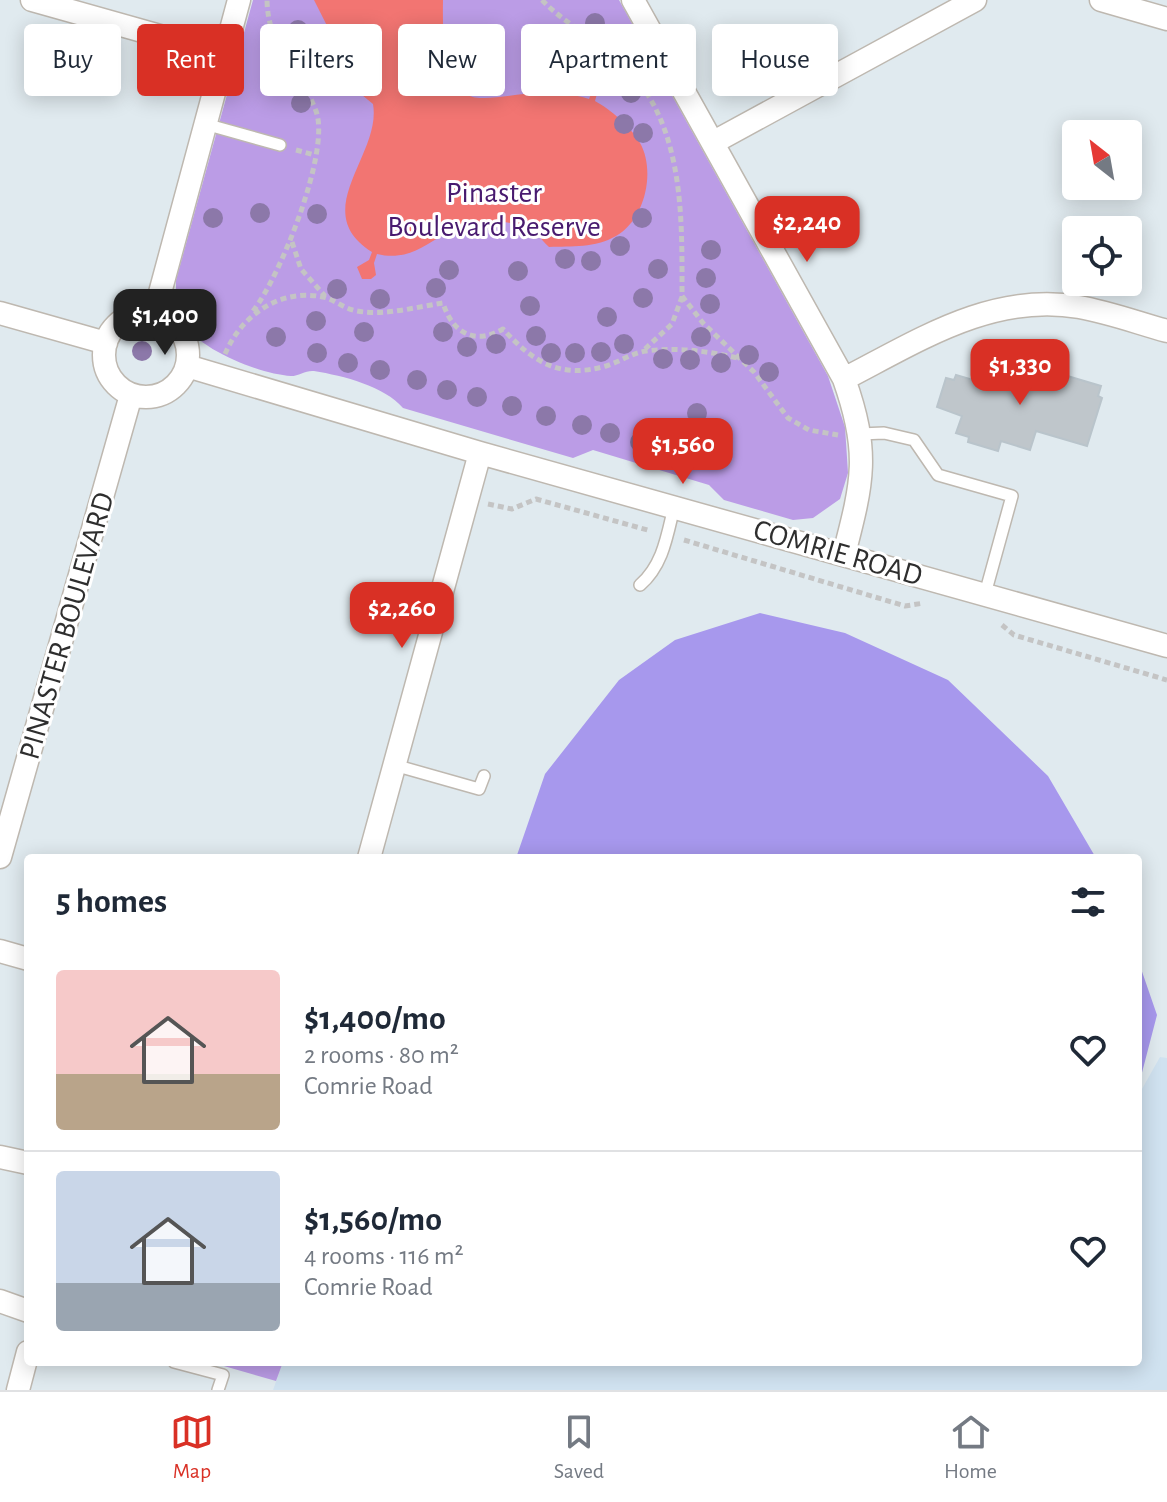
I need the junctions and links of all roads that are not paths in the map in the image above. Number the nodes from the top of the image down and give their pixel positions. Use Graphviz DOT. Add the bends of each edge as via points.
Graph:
graph roads {
  1 [pos="32,0"];
  2 [pos="239,0"];
  3 [pos="633,0"];
  4 [pos="975,0"];
  5 [pos="1101,0"];
  6 [pos="1167,19"];
  7 [pos="232,24"];
  8 [pos="137,30"];
  9 [pos="213,96"];
  10 [pos="205,124"];
  11 [pos="714,142"];
  12 [pos="280,145"];
  13 [pos="0,313"];
  14 [pos="154,315"];
  15 [pos="1167,331"];
  16 [pos="106,343"];
  17 [pos="187,366"];
  18 [pos="844,379"];
  19 [pos="131,395"];
  20 [pos="853,435"];
  21 [pos="480,453"];
  22 [pos="674,507"];
  23 [pos="844,554"];
  24 [pos="640,585"];
  25 [pos="985,594"];
  26 [pos="1167,646"];
  27 [pos="394,765"];
  28 [pos="484,776"];
  29 [pos="370,854"];
  30 [pos="0,857"];
  31 [pos="0,951"];
  32 [pos="24,958"];
  33 [pos="0,1157"];
  34 [pos="24,1162"];
  35 [pos="0,1301"];
  36 [pos="24,1310"];
  37 [pos="24,1366"];
  38 [pos="189,1366"];
  39 [pos="18,1390"];
  40 [pos="218,1390"];
  1 -- 8 [label="street"];
  2 -- 7 [label="street"];
  3 -- 11 [label="street"];
  4 -- 11 [label="street"];
  5 -- 6 [label="street"];
  9 -- 10 [label="street"];
  10 -- 12 [label="lane"];
  10 -- 14 [label="street"];
  11 -- 18 [label="street"];
  13 -- 16 [label="street"];
  14 -- 16 [label="street" via="130,316 117,324"];
  14 -- 17 [label="street" via="175,325 184,337"];
  15 -- 18 [label="street" via="1077,307 1015,305 958,320"];
  16 -- 19 [label="street" via="109,376"];
  17 -- 19 [label="street" via="171,390"];
  17 -- 21 [label="street, COMRIE ROAD"];
  18 -- 20 [label="street" via="859,420"];
  19 -- 30 [label="street, PINASTER BOULEVARD"];
  20 -- 23 [label="street" via="862,465"];
  20 -- 25 [label="lane" via="884,433 914,440 938,475 1012,496"];
  21 -- 22 [label="street, COMRIE ROAD"];
  21 -- 27 [label="street"];
  22 -- 23 [label="street, COMRIE ROAD"];
  22 -- 24 [label="lane" via="661,557"];
  23 -- 25 [label="street, COMRIE ROAD"];
  25 -- 26 [label="street, COMRIE ROAD"];
  27 -- 28 [label="lane" via="479,789"];
  27 -- 29 [label="street"];
  31 -- 32 [label="street"];
  33 -- 34 [label="street"];
  35 -- 36 [label="street"];
  37 -- 39 [label="street"];
  38 -- 40 [label="lane" via="223,1375"];
}
